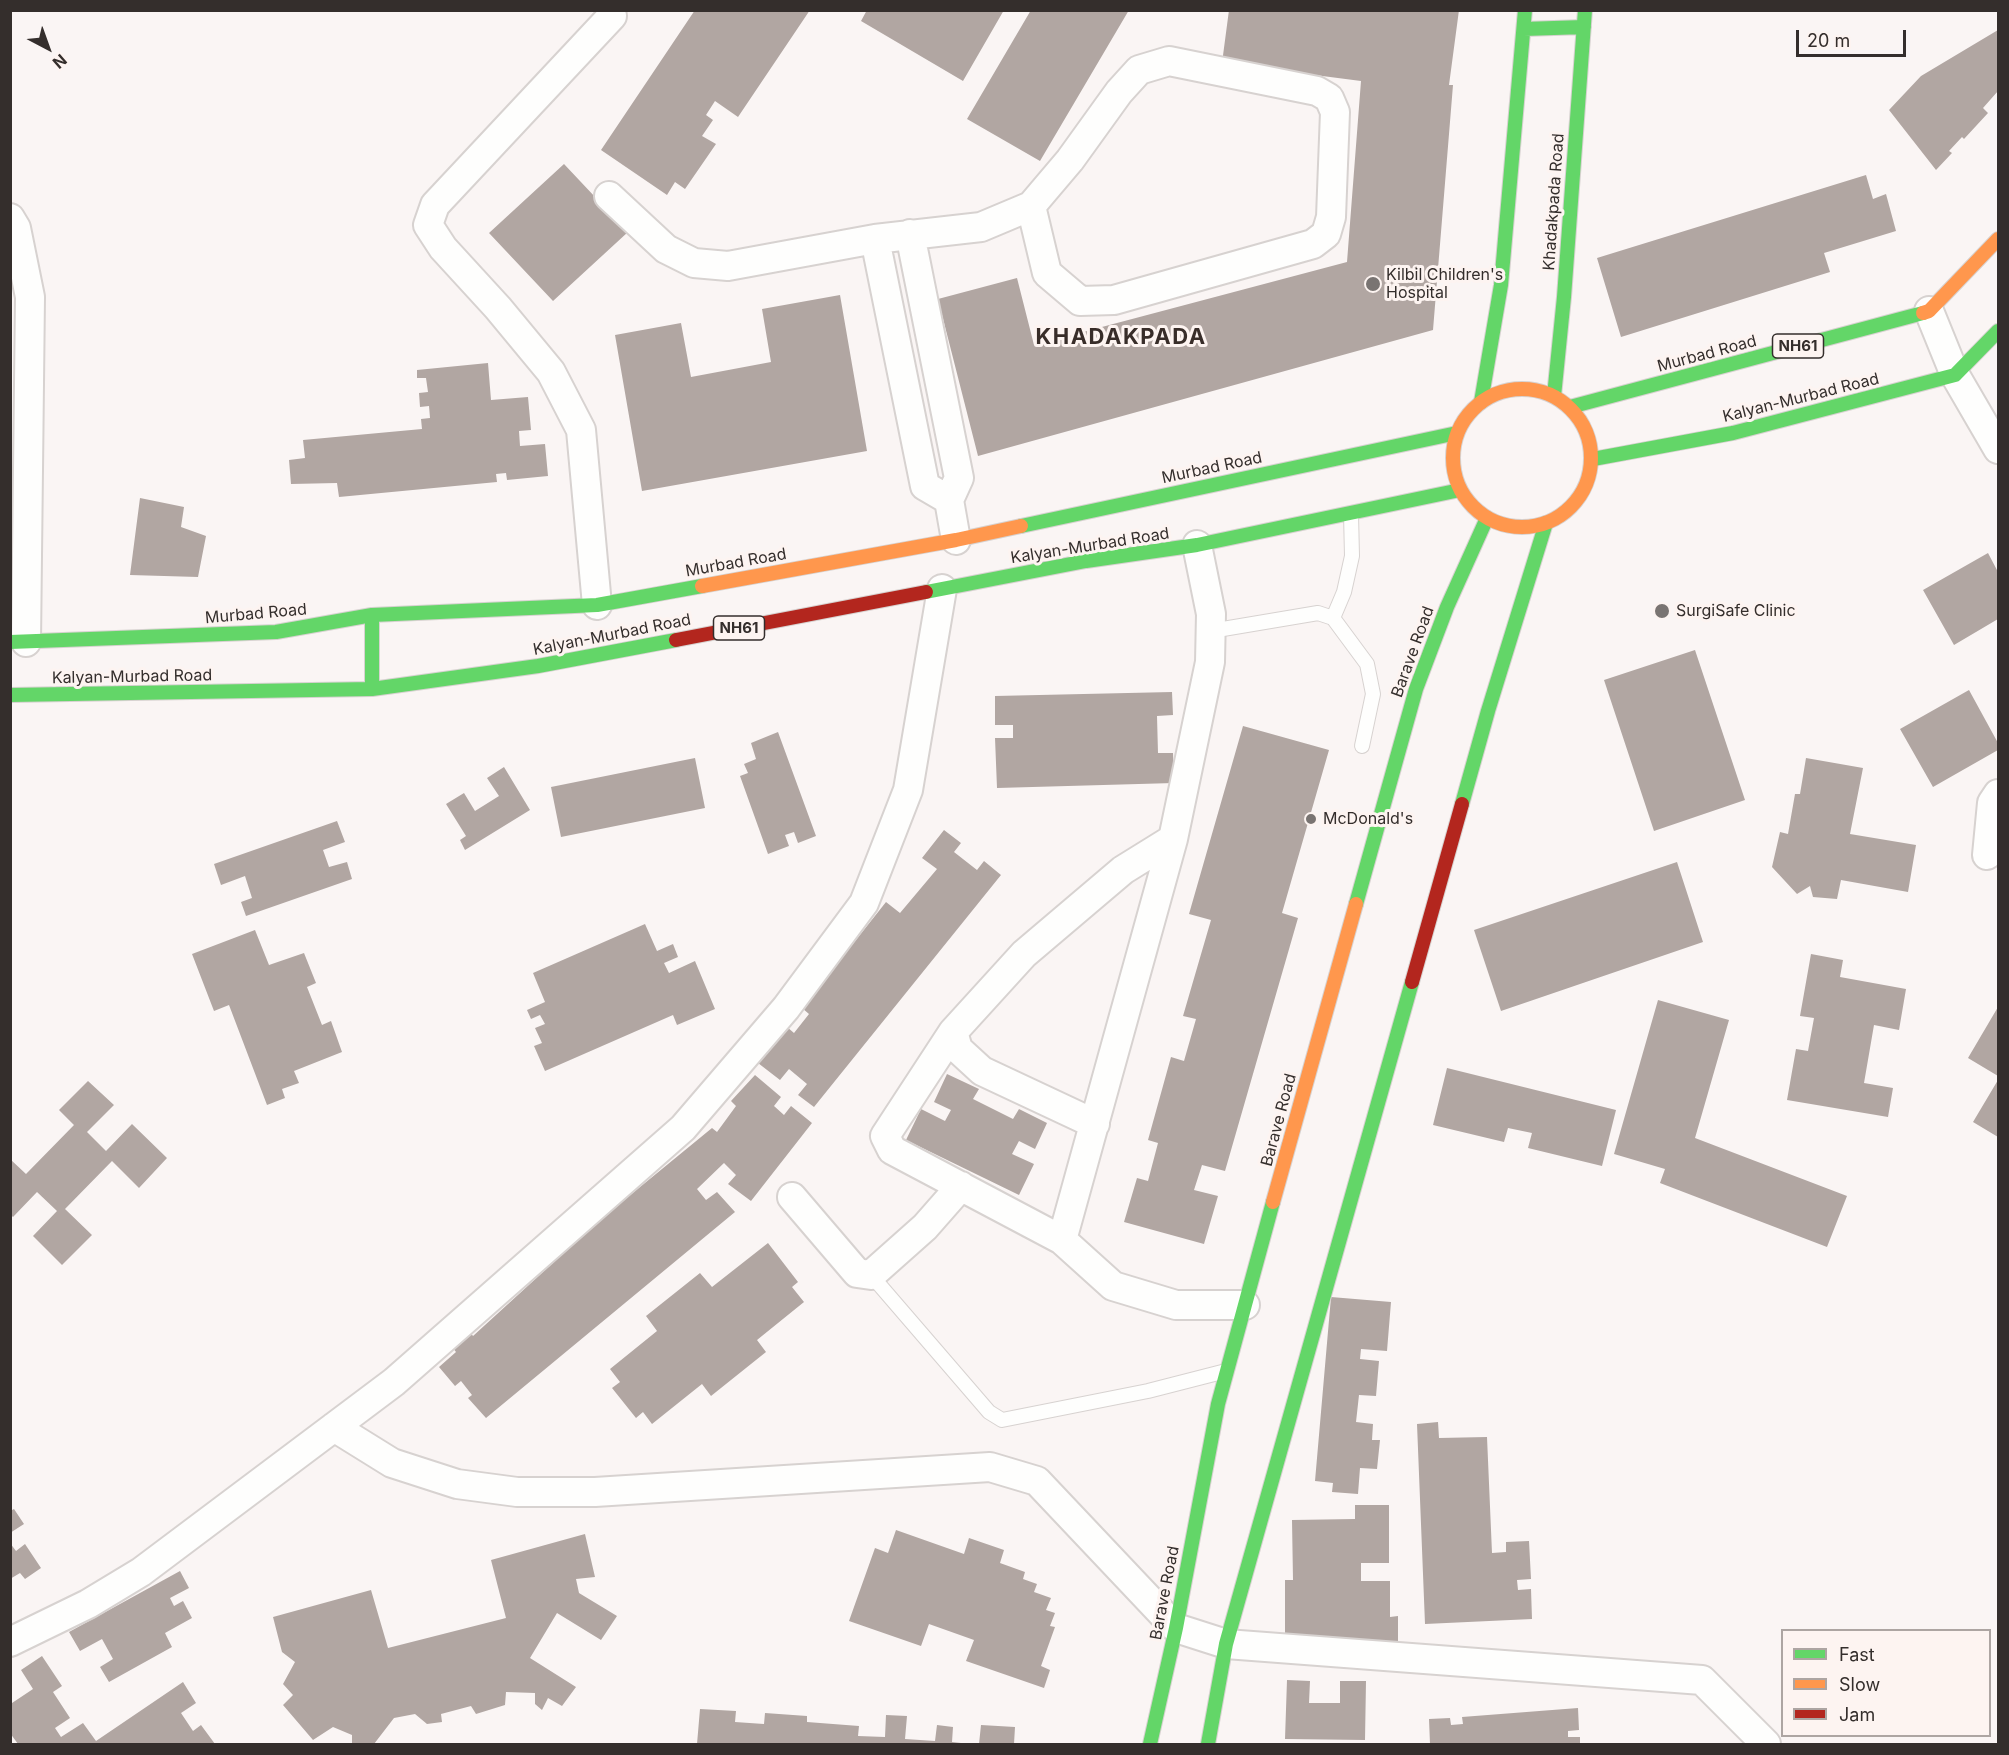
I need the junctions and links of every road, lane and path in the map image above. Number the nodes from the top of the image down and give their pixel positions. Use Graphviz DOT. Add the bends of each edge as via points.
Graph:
graph roads {
  1 [pos="1525,10"];
  2 [pos="1585,10"];
  3 [pos="612,16"];
  4 [pos="1584,27"];
  5 [pos="1524,28"];
  6 [pos="609,196"];
  7 [pos="1031,206"];
  8 [pos="10,218"];
  9 [pos="910,234"];
  10 [pos="875,239"];
  11 [pos="1998,239"];
  12 [pos="1929,311"];
  13 [pos="1998,331"];
  14 [pos="1955,375"];
  15 [pos="1554,396"];
  16 [pos="1481,402"];
  17 [pos="1570,407"];
  18 [pos="1457,433"];
  19 [pos="1998,448"];
  20 [pos="1593,459"];
  21 [pos="1460,490"];
  22 [pos="949,500"];
  23 [pos="1351,514"];
  24 [pos="1487,518"];
  25 [pos="1546,522"];
  26 [pos="956,540"];
  27 [pos="1197,545"];
  28 [pos="942,589"];
  29 [pos="597,605"];
  30 [pos="372,615"];
  31 [pos="1333,618"];
  32 [pos="1211,631"];
  33 [pos="18,642"];
  34 [pos="372,689"];
  35 [pos="10,695"];
  36 [pos="1362,746"];
  37 [pos="1998,794"];
  38 [pos="1173,839"];
  39 [pos="1987,855"];
  40 [pos="953,1032"];
  41 [pos="1095,1124"];
  42 [pos="961,1186"];
  43 [pos="792,1197"];
  44 [pos="1062,1240"];
  45 [pos="871,1275"];
  46 [pos="1245,1305"];
  47 [pos="1228,1370"];
  48 [pos="334,1427"];
  49 [pos="1176,1628"];
  50 [pos="10,1642"];
  51 [pos="1226,1644"];
  52 [pos="1150,1744"];
  53 [pos="1208,1744"];
  54 [pos="1766,1744"];
  1 -- 5 [label="main road"];
  2 -- 4 [label="main road, Khadakpada Road"];
  3 -- 29 [label="street" via="435,205 428,225 443,248 551,372 581,430"];
  4 -- 5 [label="main road"];
  4 -- 15 [label="main road, Khadakpada Road"];
  5 -- 16 [label="main road" via="1501,285"];
  6 -- 10 [label="street" via="666,249 694,263 728,266"];
  7 -- 7 [label="street" via="1139,70 1169,61 1317,91 1329,98 1335,112 1331,217 1326,234 1313,244 1114,300 1080,301 1047,273"];
  7 -- 9 [label="street" via="981,226"];
  8 -- 33 [label="street" via="16,228 30,297"];
  9 -- 10 [label="street"];
  9 -- 22 [label="street" via="959,478"];
  10 -- 22 [label="street" via="925,486"];
  11 -- 12 [label="main road"];
  12 -- 14 [label="street"];
  12 -- 17 [label="main road, Murbad Road / NH61"];
  13 -- 14 [label="main road"];
  14 -- 19 [label="street"];
  14 -- 20 [label="main road, Kalyan-Murbad Road" via="1732,433"];
  15 -- 16 [label="main road" via="1536,389 1517,388 1498,392"];
  15 -- 17 [label="main road"];
  16 -- 18 [label="main road"];
  17 -- 20 [label="main road" via="1582,423"];
  18 -- 21 [label="main road" via="1454,472"];
  18 -- 26 [label="main road, Murbad Road"];
  20 -- 25 [label="main road" via="1578,498"];
  21 -- 23 [label="main road, Kalyan-Murbad Road / NH61"];
  21 -- 24 [label="main road" via="1471,506"];
  22 -- 26 [label="street"];
  23 -- 27 [label="main road, Kalyan-Murbad Road / NH61"];
  23 -- 31 [label="lane" via="1352,556"];
  24 -- 25 [label="main road" via="1526,527"];
  24 -- 46 [label="main road, Barave Road" via="1416,688"];
  25 -- 51 [label="main road" via="1484,723"];
  26 -- 29 [label="main road, Murbad Road"];
  27 -- 28 [label="main road, Kalyan-Murbad Road / NH61" via="1086,561"];
  27 -- 32 [label="street"];
  28 -- 34 [label="main road, Kalyan-Murbad Road / NH61" via="538,666"];
  28 -- 48 [label="street" via="908,790 864,903 786,1008 682,1128 394,1382"];
  29 -- 30 [label="main road, Murbad Road"];
  30 -- 33 [label="main road, Murbad Road" via="276,632"];
  30 -- 34 [label="main road"];
  31 -- 32 [label="lane" via="1318,613"];
  31 -- 36 [label="lane" via="1367,664 1373,694"];
  32 -- 38 [label="street" via="1210,662"];
  34 -- 35 [label="main road, Kalyan-Murbad Road / NH61"];
  37 -- 39 [label="street" via="1992,803"];
  38 -- 40 [label="street" via="1123,870 1024,954"];
  38 -- 41 [label="street"];
  40 -- 41 [label="street" via="958,1049 982,1071"];
  40 -- 42 [label="street" via="885,1136 892,1150"];
  41 -- 44 [label="street"];
  42 -- 44 [label="street"];
  42 -- 45 [label="street" via="925,1227"];
  43 -- 45 [label="street" via="857,1273"];
  44 -- 46 [label="street" via="1113,1286 1176,1305"];
  45 -- 47 [label="lane" via="989,1412 1002,1420 1148,1391"];
  46 -- 47 [label="main road, Barave Road"];
  47 -- 49 [label="main road, Barave Road" via="1218,1404"];
  48 -- 49 [label="street" via="392,1463 457,1484 517,1492 607,1491 990,1467 1038,1481"];
  48 -- 50 [label="street" via="141,1572 88,1604"];
  49 -- 51 [label="street"];
  49 -- 52 [label="main road, Barave Road"];
  51 -- 53 [label="main road"];
  51 -- 54 [label="street" via="1702,1680"];
}
